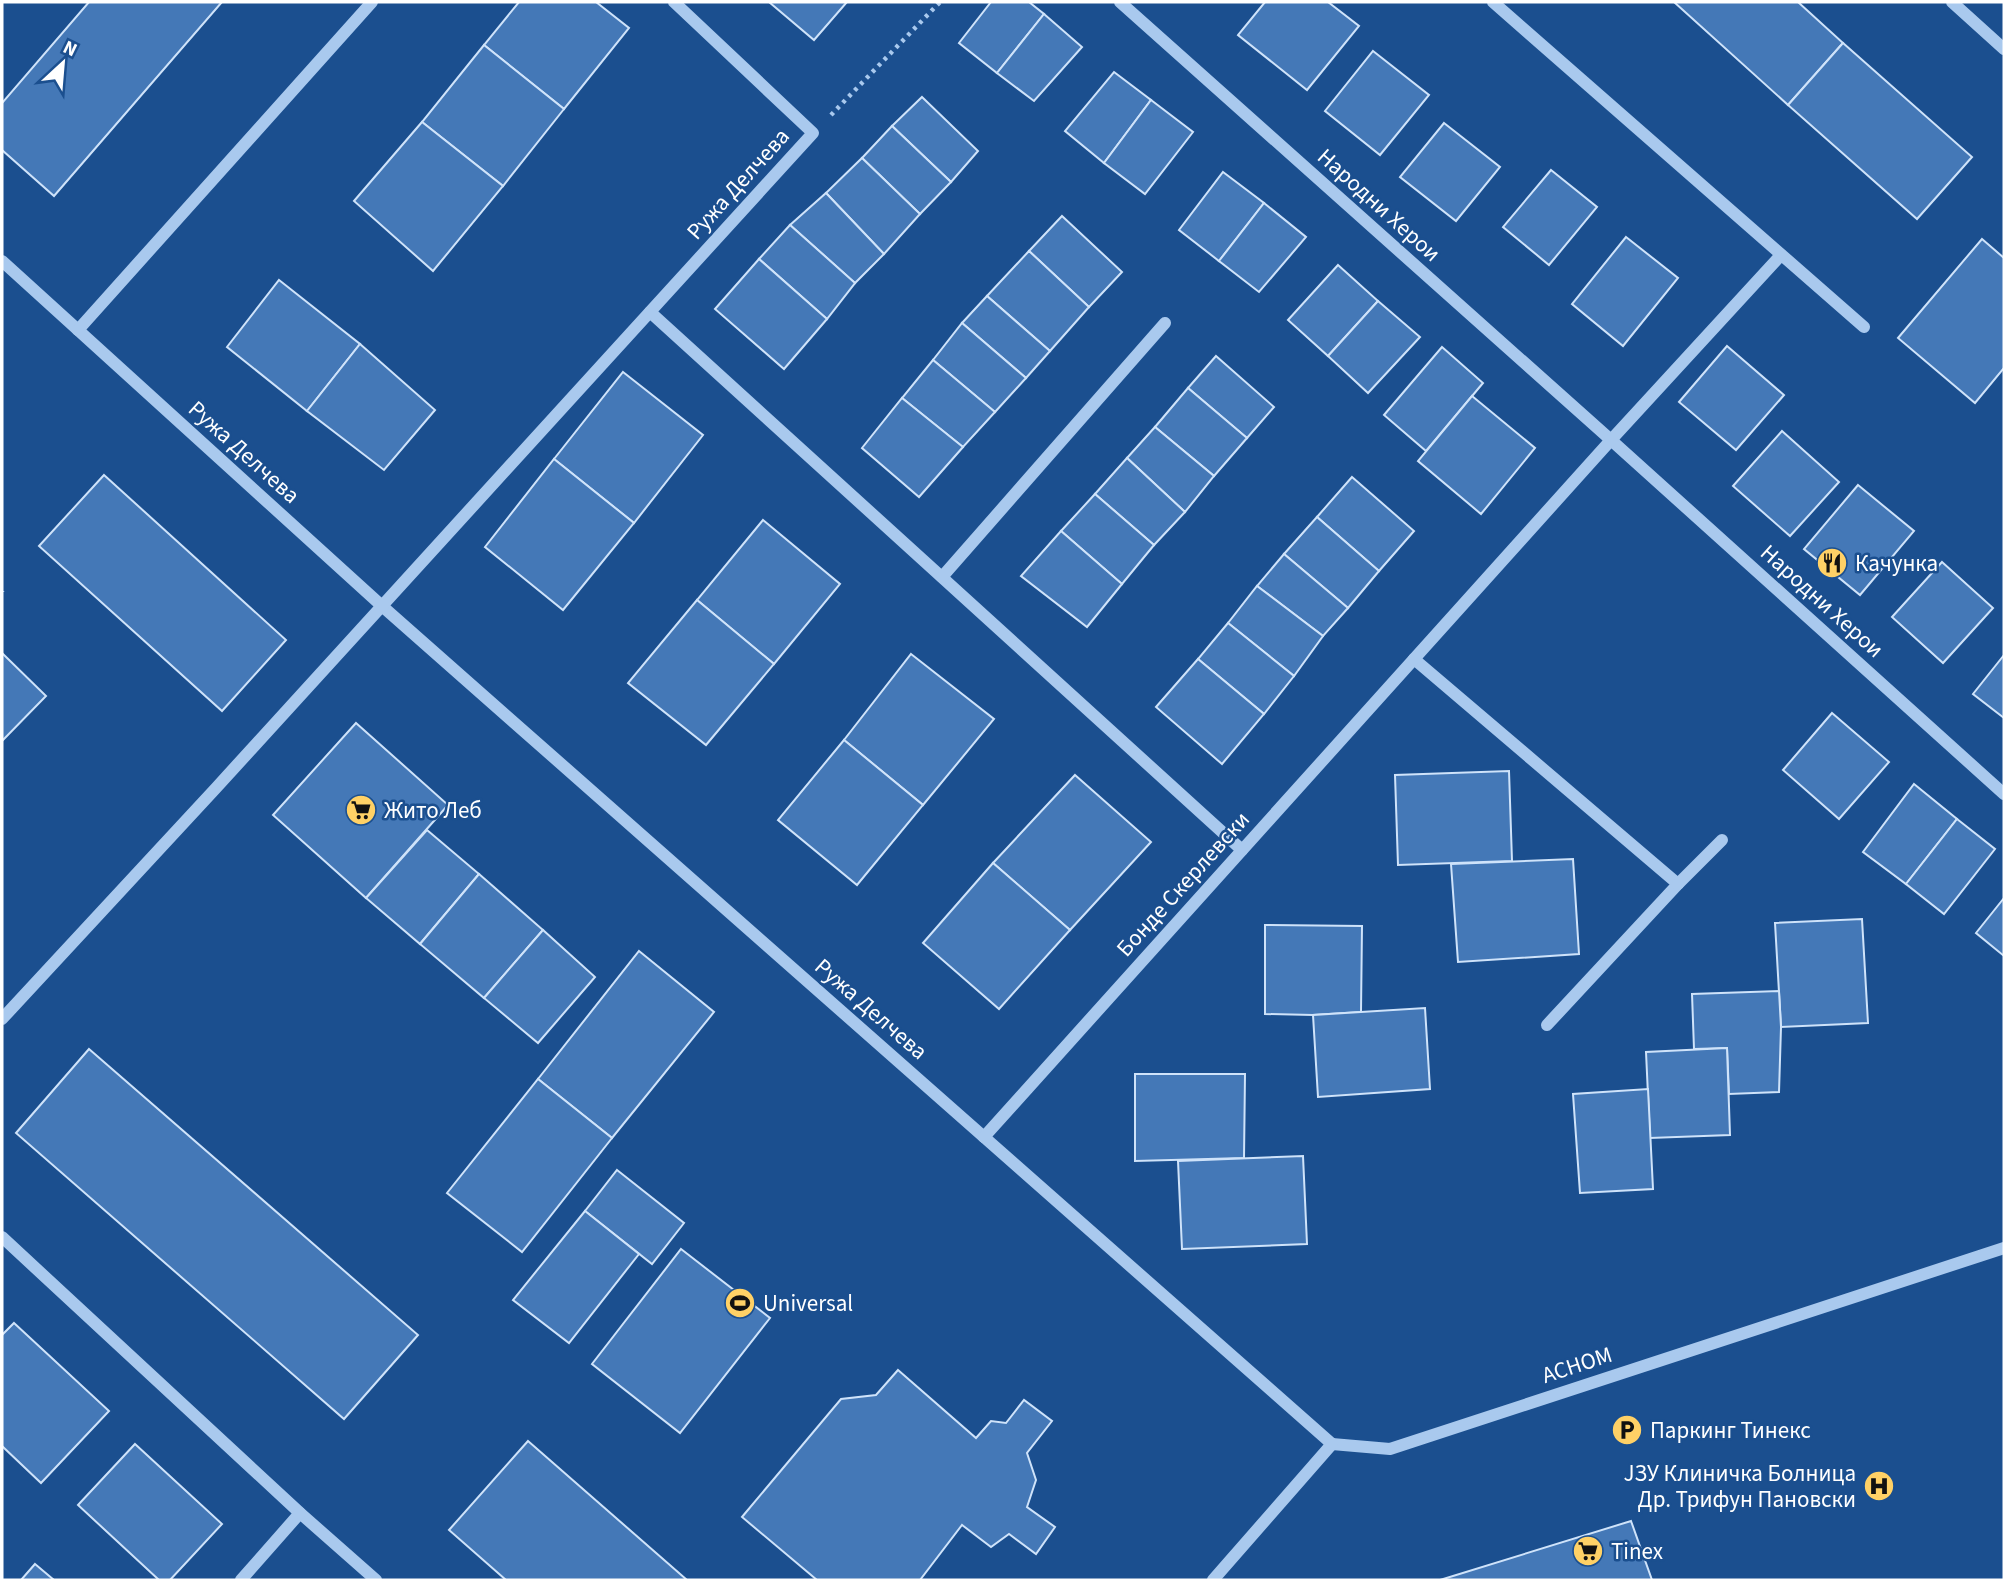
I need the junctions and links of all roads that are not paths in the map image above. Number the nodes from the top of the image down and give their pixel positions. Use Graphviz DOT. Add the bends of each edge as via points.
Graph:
graph roads {
  1 [pos="372,2"];
  2 [pos="674,2"];
  3 [pos="1120,2"];
  4 [pos="1493,2"];
  5 [pos="1952,2"];
  6 [pos="2004,49"];
  7 [pos="1781,255"];
  8 [pos="2,261"];
  9 [pos="650,312"];
  10 [pos="1165,323"];
  11 [pos="1864,327"];
  12 [pos="78,330"];
  13 [pos="1611,440"];
  14 [pos="942,577"];
  15 [pos="382,606"];
  16 [pos="1414,659"];
  17 [pos="2004,794"];
  18 [pos="1722,840"];
  19 [pos="1242,850"];
  20 [pos="1678,884"];
  21 [pos="2,1019"];
  22 [pos="1547,1025"];
  23 [pos="984,1137"];
  24 [pos="2,1237"];
  25 [pos="2004,1248"];
  26 [pos="1332,1444"];
  27 [pos="300,1513"];
  28 [pos="241,1580"];
  29 [pos="376,1580"];
  30 [pos="1213,1580"];
  1 -- 12 [label="street"];
  2 -- 9 [label="street, Ружа Делчева" via="813,133"];
  3 -- 13 [label="street, Народни Херои"];
  4 -- 7 [label="street"];
  5 -- 6 [label="street"];
  7 -- 11 [label="street"];
  7 -- 13 [label="street"];
  8 -- 12 [label="street, Ружа Делчева"];
  9 -- 14 [label="street"];
  9 -- 15 [label="street, Ружа Делчева"];
  10 -- 14 [label="street"];
  12 -- 15 [label="street, Ружа Делчева"];
  13 -- 16 [label="street, Бонде Скерлевски"];
  13 -- 17 [label="street, Народни Херои"];
  14 -- 19 [label="street"];
  15 -- 21 [label="street"];
  15 -- 23 [label="street, Ружа Делчева"];
  16 -- 19 [label="street, Бонде Скерлевски"];
  16 -- 20 [label="street"];
  18 -- 20 [label="street"];
  19 -- 23 [label="street, Бонде Скерлевски"];
  20 -- 22 [label="street"];
  23 -- 26 [label="street, Ружа Делчева"];
  24 -- 27 [label="street"];
  25 -- 26 [label="street, АСНОМ" via="1390,1448"];
  26 -- 30 [label="street"];
  27 -- 28 [label="street"];
  27 -- 29 [label="street"];
}
